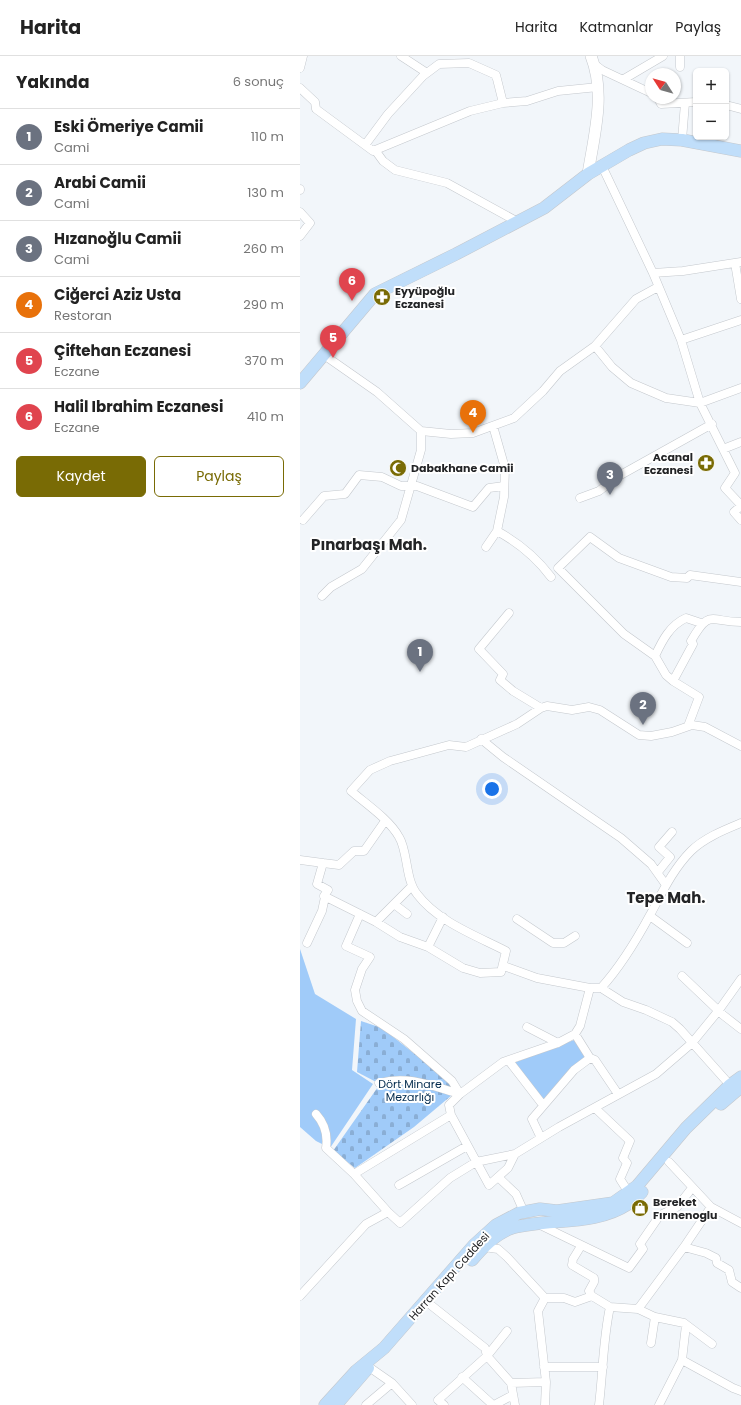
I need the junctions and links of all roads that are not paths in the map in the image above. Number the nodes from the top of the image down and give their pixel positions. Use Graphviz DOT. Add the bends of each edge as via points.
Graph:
graph roads {
  1 [pos="303,56"];
  2 [pos="401,56"];
  3 [pos="663,56"];
  4 [pos="680,56"];
  5 [pos="592,60"];
  6 [pos="300,68"];
  7 [pos="680,68"];
  8 [pos="427,73"];
  9 [pos="624,79"];
  10 [pos="598,87"];
  11 [pos="300,88"];
  12 [pos="645,90"];
  13 [pos="693,102"];
  14 [pos="502,103"];
  15 [pos="681,103"];
  16 [pos="685,103"];
  17 [pos="729,106"];
  18 [pos="741,109"];
  19 [pos="682,140"];
  20 [pos="365,145"];
  21 [pos="375,150"];
  22 [pos="741,151"];
  23 [pos="602,166"];
  24 [pos="588,174"];
  25 [pos="300,212"];
  26 [pos="518,222"];
  27 [pos="300,236"];
  28 [pos="738,262"];
  29 [pos="653,273"];
  30 [pos="658,287"];
  31 [pos="741,299"];
  32 [pos="741,320"];
  33 [pos="681,340"];
  34 [pos="595,346"];
  35 [pos="324,355"];
  36 [pos="300,383"];
  37 [pos="741,388"];
  38 [pos="700,403"];
  39 [pos="712,424"];
  40 [pos="493,426"];
  41 [pos="421,431"];
  42 [pos="741,442"];
  43 [pos="723,449"];
  44 [pos="504,486"];
  45 [pos="411,487"];
  46 [pos="580,498"];
  47 [pos="741,506"];
  48 [pos="303,520"];
  49 [pos="741,520"];
  50 [pos="498,531"];
  51 [pos="486,547"];
  52 [pos="551,577"];
  53 [pos="741,582"];
  54 [pos="322,596"];
  55 [pos="509,613"];
  56 [pos="741,622"];
  57 [pos="701,624"];
  58 [pos="655,656"];
  59 [pos="673,681"];
  60 [pos="541,708"];
  61 [pos="688,726"];
  62 [pos="481,739"];
  63 [pos="741,746"];
  64 [pos="385,821"];
  65 [pos="741,823"];
  66 [pos="672,832"];
  67 [pos="300,860"];
  68 [pos="323,863"];
  69 [pos="658,872"];
  70 [pos="666,885"];
  71 [pos="412,886"];
  72 [pos="325,897"];
  73 [pos="394,904"];
  74 [pos="360,914"];
  75 [pos="407,914"];
  76 [pos="650,916"];
  77 [pos="443,917"];
  78 [pos="517,919"];
  79 [pos="376,922"];
  80 [pos="575,936"];
  81 [pos="307,943"];
  82 [pos="686,943"];
  83 [pos="428,947"];
  84 [pos="504,966"];
  85 [pos="682,976"];
  86 [pos="741,979"];
  87 [pos="590,988"];
  88 [pos="600,988"];
  89 [pos="719,1010"];
  90 [pos="527,1027"];
  91 [pos="741,1029"];
  92 [pos="575,1034"];
  93 [pos="558,1043"];
  94 [pos="692,1043"];
  95 [pos="590,1058"];
  96 [pos="509,1061"];
  97 [pos="741,1077"];
  98 [pos="379,1084"];
  99 [pos="735,1086"];
  100 [pos="460,1094"];
  101 [pos="618,1094"];
  102 [pos="543,1106"];
  103 [pos="595,1108"];
  104 [pos="316,1114"];
  105 [pos="452,1114"];
  106 [pos="541,1138"];
  107 [pos="467,1146"];
  108 [pos="515,1154"];
  109 [pos="476,1162"];
  110 [pos="670,1162"];
  111 [pos="354,1174"];
  112 [pos="498,1177"];
  113 [pos="398,1185"];
  114 [pos="692,1188"];
  115 [pos="629,1193"];
  116 [pos="711,1207"];
  117 [pos="388,1212"];
  118 [pos="524,1212"];
  119 [pos="741,1223"];
  120 [pos="537,1224"];
  121 [pos="581,1246"];
  122 [pos="484,1247"];
  123 [pos="684,1247"];
  124 [pos="741,1288"];
  125 [pos="300,1296"];
  126 [pos="592,1296"];
  127 [pos="545,1298"];
  128 [pos="432,1306"];
  129 [pos="610,1307"];
  130 [pos="638,1309"];
  131 [pos="655,1317"];
  132 [pos="686,1325"];
  133 [pos="507,1331"];
  134 [pos="651,1343"];
  135 [pos="712,1344"];
  136 [pos="486,1356"];
  137 [pos="682,1360"];
  138 [pos="369,1367"];
  139 [pos="544,1367"];
  140 [pos="603,1367"];
  141 [pos="462,1377"];
  142 [pos="546,1382"];
  143 [pos="392,1383"];
  144 [pos="511,1383"];
  145 [pos="741,1391"];
  146 [pos="513,1395"];
  147 [pos="325,1405"];
  148 [pos="336,1405"];
  149 [pos="366,1405"];
  150 [pos="412,1405"];
  151 [pos="444,1405"];
  152 [pos="493,1405"];
  153 [pos="515,1405"];
  154 [pos="545,1405"];
  155 [pos="599,1405"];
  156 [pos="659,1405"];
  1 -- 6 [label="street"];
  2 -- 8 [label="street"];
  3 -- 9 [label="street"];
  4 -- 7 [label="street"];
  5 -- 9 [label="street" via="602,70"];
  5 -- 10 [label="street"];
  8 -- 14 [label="street" via="439,64 469,63 496,75"];
  8 -- 20 [label="street" via="388,114"];
  9 -- 12 [label="street"];
  10 -- 14 [label="street" via="558,91 527,101"];
  10 -- 24 [label="street" via="599,104"];
  11 -- 20 [label="street" via="315,102 316,110"];
  13 -- 16 [label="street"];
  14 -- 21 [label="street" via="470,111"];
  15 -- 16 [label="street"];
  16 -- 19 [label="street"];
  17 -- 18 [label="street"];
  19 -- 22 [label="main road"];
  19 -- 23 [label="main road" via="644,143"];
  20 -- 21 [label="street"];
  21 -- 26 [label="street" via="383,161 395,170 447,183"];
  23 -- 24 [label="main road"];
  23 -- 29 [label="street"];
  24 -- 26 [label="main road" via="544,208"];
  25 -- 27 [label="street" via="310,223"];
  26 -- 35 [label="main road" via="375,294"];
  28 -- 29 [label="street"];
  28 -- 31 [label="street"];
  29 -- 30 [label="street"];
  30 -- 33 [label="street"];
  30 -- 34 [label="street" via="636,299"];
  32 -- 33 [label="street"];
  33 -- 38 [label="street"];
  34 -- 38 [label="street" via="612,367 630,383 666,398"];
  34 -- 40 [label="street" via="560,371 514,418"];
  35 -- 36 [label="main road"];
  35 -- 41 [label="street" via="377,392"];
  37 -- 38 [label="street"];
  38 -- 39 [label="street"];
  39 -- 43 [label="street"];
  39 -- 46 [label="street" via="617,477 599,491"];
  40 -- 41 [label="street" via="473,433"];
  40 -- 44 [label="street" via="505,468"];
  41 -- 45 [label="street" via="421,450"];
  42 -- 43 [label="street"];
  43 -- 47 [label="street" via="735,474 725,488"];
  44 -- 45 [label="street" via="489,488 473,506 417,486"];
  44 -- 50 [label="street"];
  45 -- 48 [label="street" via="401,486 382,477 359,475 345,494 324,496"];
  45 -- 54 [label="street" via="401,520 362,568 331,587"];
  47 -- 49 [label="street" via="734,512"];
  50 -- 51 [label="street"];
  50 -- 52 [label="street" via="517,542"];
  53 -- 58 [label="street" via="690,575 687,578 671,577 619,558 590,537 558,568 624,634"];
  55 -- 60 [label="street" via="479,649 503,674 500,680"];
  56 -- 57 [label="street" via="712,618"];
  57 -- 58 [label="street" via="686,618 679,621 665,636"];
  57 -- 59 [label="street"];
  58 -- 59 [label="street" via="666,675"];
  59 -- 61 [label="street" via="699,697"];
  60 -- 61 [label="street" via="547,706 572,710 589,707 600,710 639,735 651,736"];
  60 -- 62 [label="street" via="518,724"];
  61 -- 63 [label="street" via="705,727"];
  62 -- 64 [label="street" via="466,747 448,745 425,750 390,760 370,770 351,791"];
  62 -- 69 [label="street" via="621,838"];
  64 -- 68 [label="street" via="364,851 354,851 339,865"];
  64 -- 71 [label="street" via="400,837"];
  65 -- 70 [label="street" via="719,832 691,851"];
  66 -- 69 [label="street" via="659,847 670,857"];
  67 -- 68 [label="street"];
  68 -- 72 [label="street" via="317,884 328,890"];
  69 -- 70 [label="street"];
  70 -- 76 [label="street"];
  71 -- 73 [label="street"];
  71 -- 77 [label="street" via="417,895"];
  72 -- 74 [label="street"];
  72 -- 81 [label="street" via="322,911"];
  73 -- 75 [label="street"];
  73 -- 79 [label="street"];
  74 -- 79 [label="street"];
  74 -- 100 [label="street" via="346,946 370,957 362,969 355,990 362,1011 404,1039 452,1080"];
  76 -- 82 [label="street"];
  76 -- 88 [label="street" via="615,972"];
  77 -- 83 [label="street"];
  77 -- 84 [label="street" via="506,950"];
  78 -- 80 [label="street" via="553,943 564,943"];
  79 -- 83 [label="street" via="400,937"];
  83 -- 84 [label="street" via="449,961 475,973 501,972"];
  84 -- 87 [label="street" via="536,978"];
  85 -- 89 [label="street"];
  86 -- 89 [label="street"];
  87 -- 88 [label="street"];
  87 -- 92 [label="street" via="580,1026"];
  88 -- 94 [label="street" via="624,1002 672,1022"];
  89 -- 91 [label="street"];
  89 -- 94 [label="street"];
  90 -- 93 [label="street"];
  92 -- 93 [label="street"];
  92 -- 95 [label="street"];
  93 -- 96 [label="street"];
  94 -- 99 [label="street"];
  94 -- 101 [label="street" via="656,1074"];
  95 -- 101 [label="street" via="595,1060"];
  95 -- 102 [label="street" via="574,1070"];
  96 -- 100 [label="street" via="503,1062"];
  96 -- 102 [label="street"];
  97 -- 99 [label="main road, Harran Kapı Caddesi"];
  98 -- 100 [label="street" via="390,1080 415,1080"];
  99 -- 110 [label="main road, Harran Kapı Caddesi" via="701,1121"];
  99 -- 115 [label="main road, Harran Kapı Caddesi" via="686,1128"];
  100 -- 105 [label="street" via="449,1105"];
  101 -- 103 [label="street"];
  102 -- 106 [label="street" via="532,1119"];
  103 -- 106 [label="street"];
  103 -- 115 [label="street" via="630,1141 623,1158 627,1163 620,1179"];
  104 -- 111 [label="street" via="322,1120 328,1138 326,1148"];
  105 -- 107 [label="street"];
  105 -- 111 [label="street"];
  106 -- 108 [label="street"];
  107 -- 109 [label="street"];
  107 -- 113 [label="street"];
  108 -- 109 [label="street"];
  108 -- 112 [label="street" via="508,1168"];
  109 -- 112 [label="street" via="489,1185"];
  109 -- 117 [label="street" via="450,1178 400,1223"];
  110 -- 114 [label="street"];
  110 -- 120 [label="main road, Harran Kapı Caddesi" via="650,1185 628,1204 587,1218"];
  111 -- 117 [label="street"];
  112 -- 118 [label="street" via="516,1194"];
  114 -- 116 [label="street"];
  114 -- 121 [label="street" via="677,1207 660,1215 640,1244 643,1249 629,1268"];
  115 -- 118 [label="main road, Harran Kapı Caddesi" via="613,1203 557,1211 540,1209"];
  116 -- 119 [label="street"];
  116 -- 123 [label="street"];
  117 -- 125 [label="street" via="366,1224"];
  118 -- 147 [label="main road, Harran Kapı Caddesi" via="487,1232 384,1348 356,1371"];
  120 -- 121 [label="street"];
  120 -- 122 [label="main road, Harran Kapı Caddesi" via="512,1229 497,1236"];
  121 -- 126 [label="street" via="572,1265 594,1278 589,1290"];
  122 -- 127 [label="street" via="498,1249"];
  122 -- 128 [label="main road, Harran Kapı Caddesi"];
  123 -- 124 [label="street" via="716,1258 717,1263 729,1270 732,1282"];
  123 -- 130 [label="street"];
  126 -- 127 [label="street" via="575,1302 564,1298"];
  126 -- 129 [label="street"];
  127 -- 139 [label="street" via="538,1311"];
  128 -- 136 [label="street" via="484,1348"];
  128 -- 138 [label="main road, Harran Kapı Caddesi" via="381,1359"];
  129 -- 130 [label="street"];
  129 -- 140 [label="street" via="603,1347"];
  130 -- 131 [label="street"];
  131 -- 132 [label="street"];
  131 -- 134 [label="street"];
  132 -- 135 [label="street"];
  132 -- 137 [label="street"];
  133 -- 136 [label="street"];
  136 -- 141 [label="street"];
  136 -- 144 [label="street"];
  137 -- 145 [label="street"];
  137 -- 156 [label="street"];
  138 -- 143 [label="street"];
  138 -- 148 [label="main road, Harran Kapı Caddesi"];
  139 -- 140 [label="street"];
  139 -- 142 [label="street"];
  140 -- 155 [label="street"];
  141 -- 151 [label="street" via="438,1400"];
  141 -- 152 [label="street"];
  142 -- 144 [label="street"];
  142 -- 154 [label="street"];
  143 -- 149 [label="street"];
  143 -- 150 [label="street"];
  144 -- 146 [label="street"];
  146 -- 152 [label="street"];
  146 -- 153 [label="street"];
}
